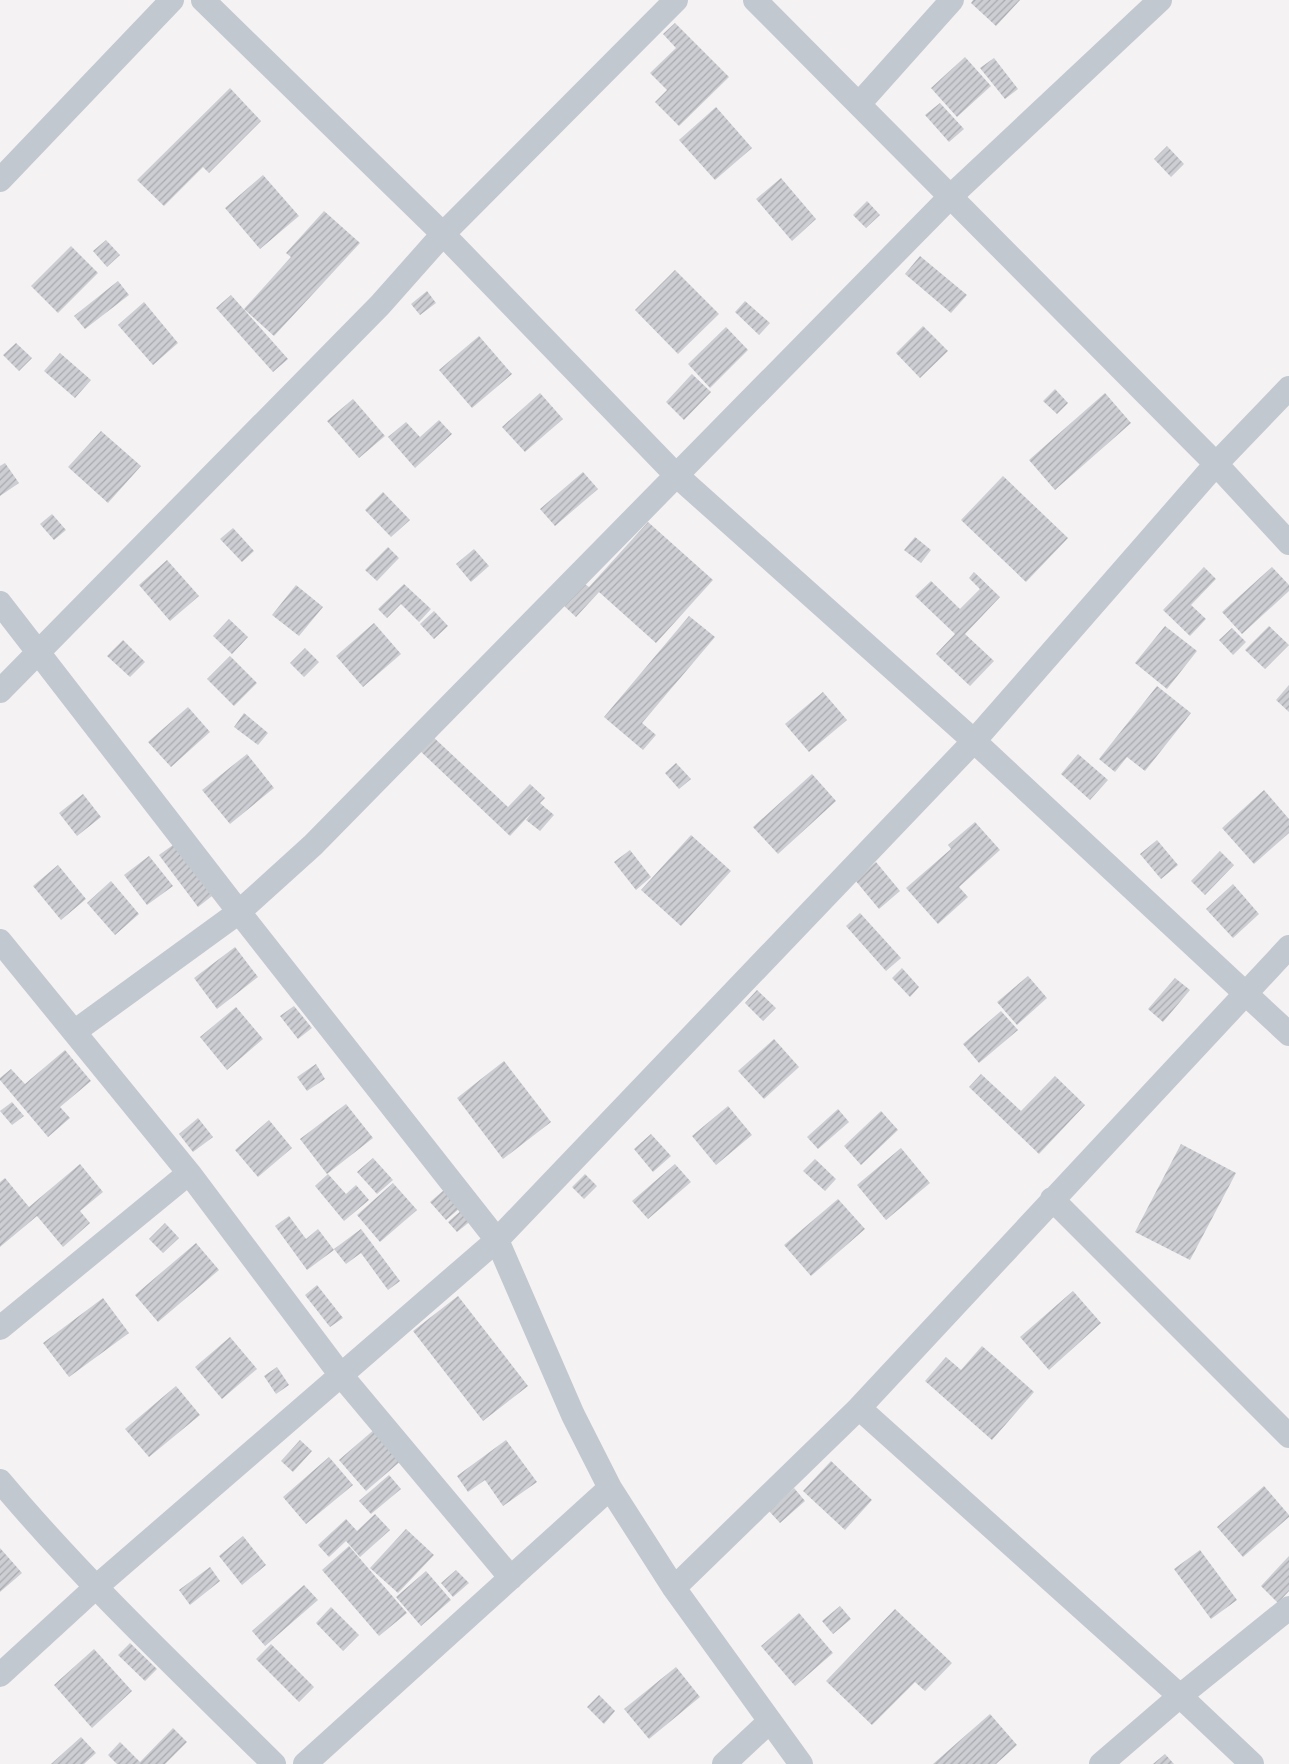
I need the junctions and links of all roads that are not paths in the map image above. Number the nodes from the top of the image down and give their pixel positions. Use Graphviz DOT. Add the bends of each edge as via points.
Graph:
graph roads {
  1 [pos="172,0"];
  2 [pos="203,0"];
  3 [pos="676,0"];
  4 [pos="754,0"];
  5 [pos="952,0"];
  6 [pos="1160,0"];
  7 [pos="859,104"];
  8 [pos="0,180"];
  9 [pos="950,196"];
  10 [pos="443,234"];
  11 [pos="1289,388"];
  12 [pos="1216,464"];
  13 [pos="676,474"];
  14 [pos="1289,543"];
  15 [pos="0,603"];
  16 [pos="38,652"];
  17 [pos="0,691"];
  18 [pos="974,741"];
  19 [pos="239,912"];
  20 [pos="0,941"];
  21 [pos="1289,947"];
  22 [pos="1246,994"];
  23 [pos="74,1032"];
  24 [pos="1289,1034"];
  25 [pos="189,1173"];
  26 [pos="1052,1199"];
  27 [pos="497,1240"];
  28 [pos="0,1328"];
  29 [pos="340,1374"];
  30 [pos="858,1408"];
  31 [pos="1289,1436"];
  32 [pos="0,1481"];
  33 [pos="610,1488"];
  34 [pos="511,1578"];
  35 [pos="96,1587"];
  36 [pos="674,1588"];
  37 [pos="1289,1608"];
  38 [pos="0,1675"];
  39 [pos="1180,1696"];
  40 [pos="770,1721"];
  41 [pos="274,1764"];
  42 [pos="305,1764"];
  43 [pos="724,1764"];
  44 [pos="801,1764"];
  45 [pos="1101,1764"];
  46 [pos="1252,1764"];
  1 -- 8 [label="street"];
  2 -- 10 [label="street"];
  3 -- 10 [label="street"];
  4 -- 7 [label="street"];
  5 -- 7 [label="street"];
  6 -- 9 [label="street"];
  7 -- 9 [label="street"];
  9 -- 12 [label="street"];
  9 -- 13 [label="street"];
  10 -- 13 [label="street"];
  10 -- 16 [label="street" via="380,305"];
  11 -- 12 [label="street"];
  12 -- 14 [label="street"];
  12 -- 18 [label="street"];
  13 -- 18 [label="street"];
  13 -- 19 [label="street" via="312,845"];
  15 -- 16 [label="street"];
  16 -- 17 [label="street"];
  16 -- 19 [label="street"];
  18 -- 22 [label="street"];
  18 -- 27 [label="street"];
  19 -- 23 [label="street"];
  19 -- 27 [label="street"];
  20 -- 23 [label="street"];
  21 -- 22 [label="street"];
  22 -- 24 [label="street"];
  22 -- 26 [label="street"];
  23 -- 25 [label="street"];
  25 -- 28 [label="street"];
  25 -- 29 [label="street"];
  26 -- 30 [label="street"];
  26 -- 31 [label="street"];
  27 -- 29 [label="street"];
  27 -- 33 [label="street" via="573,1415"];
  29 -- 34 [label="street"];
  29 -- 35 [label="street"];
  30 -- 36 [label="street"];
  30 -- 39 [label="street"];
  32 -- 35 [label="street"];
  33 -- 34 [label="street"];
  33 -- 36 [label="street"];
  34 -- 42 [label="street"];
  35 -- 38 [label="street"];
  35 -- 41 [label="street"];
  36 -- 40 [label="street"];
  37 -- 39 [label="street"];
  39 -- 45 [label="street"];
  39 -- 46 [label="street"];
  40 -- 43 [label="street"];
  40 -- 44 [label="street"];
}
